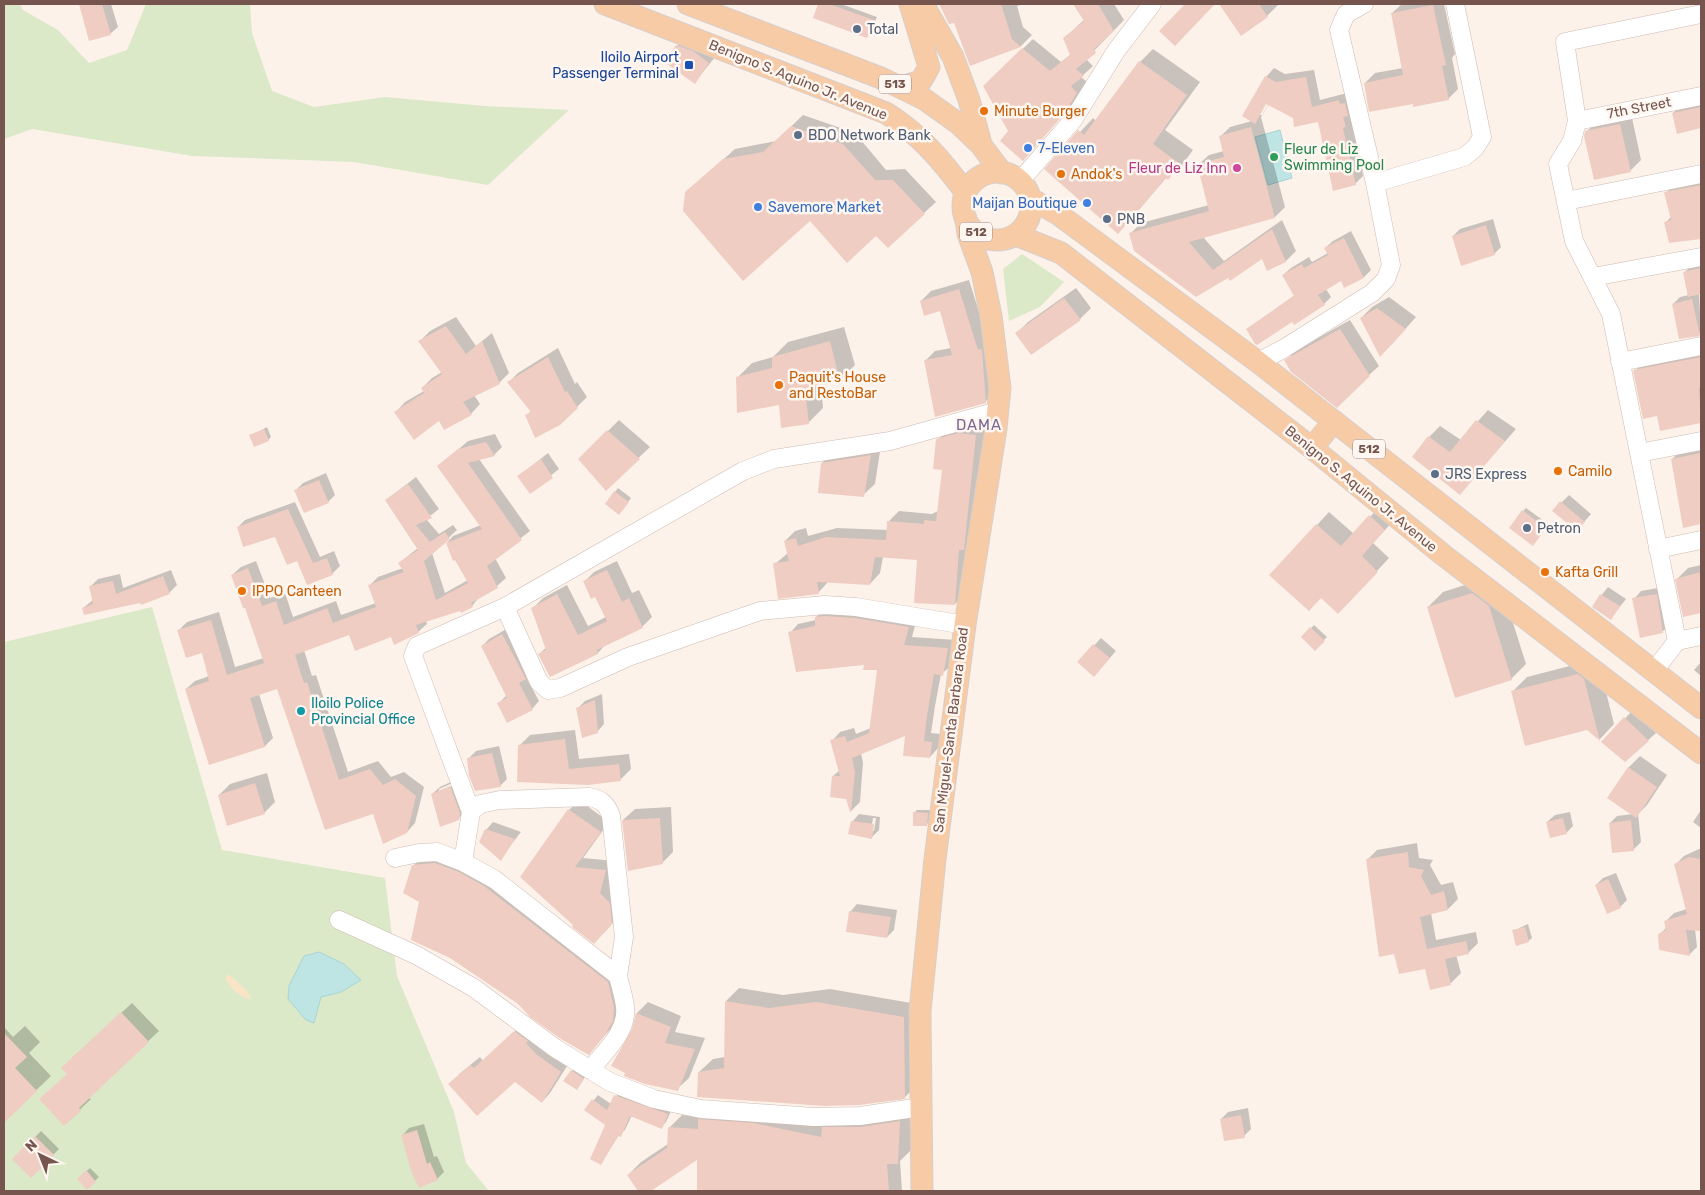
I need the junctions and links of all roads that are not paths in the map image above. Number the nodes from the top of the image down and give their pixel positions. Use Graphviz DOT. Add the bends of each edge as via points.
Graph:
graph roads {
  1 [pos="605,4"];
  2 [pos="688,4"];
  3 [pos="910,4"];
  4 [pos="923,4"];
  5 [pos="1150,4"];
  6 [pos="1364,4"];
  7 [pos="1455,4"];
  8 [pos="1701,14"];
  9 [pos="764,34"];
  10 [pos="753,63"];
  11 [pos="901,86"];
  12 [pos="1701,96"];
  13 [pos="1577,121"];
  14 [pos="981,145"];
  15 [pos="1701,174"];
  16 [pos="1375,183"];
  17 [pos="1018,184"];
  18 [pos="966,193"];
  19 [pos="1566,201"];
  20 [pos="966,219"];
  21 [pos="1010,237"];
  22 [pos="1701,257"];
  23 [pos="982,272"];
  24 [pos="1592,277"];
  25 [pos="1701,346"];
  26 [pos="1258,362"];
  27 [pos="1620,362"];
  28 [pos="998,411"];
  29 [pos="1334,421"];
  30 [pos="1701,441"];
  31 [pos="1312,448"];
  32 [pos="1639,454"];
  33 [pos="1701,540"];
  34 [pos="1658,549"];
  35 [pos="506,607"];
  36 [pos="965,625"];
  37 [pos="1701,636"];
  38 [pos="1677,641"];
  39 [pos="1654,670"];
  40 [pos="1701,708"];
  41 [pos="1701,753"];
  42 [pos="471,812"];
  43 [pos="395,858"];
  44 [pos="463,862"];
  45 [pos="339,920"];
  46 [pos="618,976"];
  47 [pos="590,1070"];
  48 [pos="921,1107"];
  49 [pos="922,1191"];
  1 -- 10 [label="main road, Benigno S. Aquino Jr. Avenue / 513"];
  2 -- 9 [label="main road, 513"];
  3 -- 11 [label="main road" via="928,67 921,81"];
  4 -- 14 [label="main road" via="953,58"];
  5 -- 17 [label="street" via="1073,120"];
  6 -- 16 [label="street" via="1346,14 1339,30"];
  7 -- 16 [label="street" via="1482,137 1464,158"];
  8 -- 13 [label="street" via="1565,42"];
  9 -- 10 [label="main road"];
  9 -- 11 [label="main road, 513"];
  10 -- 18 [label="main road, Benigno S. Aquino Jr. Avenue / 513" via="886,113 918,136 945,164"];
  11 -- 14 [label="main road, 513" via="942,111"];
  12 -- 13 [label="street, 7th Street"];
  13 -- 19 [label="street" via="1572,141 1558,164"];
  14 -- 17 [label="main road, 513"];
  15 -- 19 [label="street"];
  16 -- 26 [label="street" via="1391,265 1386,279 1372,293"];
  17 -- 18 [label="main road" via="981,177"];
  17 -- 21 [label="main road" via="1031,212 1026,225"];
  17 -- 26 [label="main road, 512"];
  18 -- 20 [label="main road, 512"];
  19 -- 24 [label="street" via="1574,241"];
  20 -- 21 [label="main road, 512" via="980,236 992,240"];
  20 -- 23 [label="main road, San Miguel-Santa Barbara Road"];
  21 -- 23 [label="main road" via="993,252"];
  21 -- 31 [label="main road, Benigno S. Aquino Jr. Avenue / 512" via="1061,253"];
  22 -- 24 [label="street"];
  23 -- 28 [label="main road, San Miguel-Santa Barbara Road" via="1000,388"];
  24 -- 27 [label="street" via="1611,314"];
  25 -- 27 [label="street"];
  26 -- 29 [label="main road, 512"];
  27 -- 32 [label="street"];
  28 -- 35 [label="street" via="890,442 774,459 743,471"];
  28 -- 36 [label="main road, San Miguel-Santa Barbara Road"];
  29 -- 31 [label="main road"];
  29 -- 39 [label="main road, 512"];
  30 -- 32 [label="street"];
  31 -- 41 [label="main road, Benigno S. Aquino Jr. Avenue / 512" via="1442,554"];
  32 -- 34 [label="street"];
  33 -- 34 [label="street"];
  34 -- 38 [label="street"];
  35 -- 36 [label="street" via="538,682 548,690 560,688 628,657 760,611 826,605 856,607"];
  35 -- 42 [label="street" via="422,643 413,656"];
  36 -- 48 [label="main road, San Miguel-Santa Barbara Road" via="936,849 920,1011"];
  37 -- 38 [label="street"];
  38 -- 39 [label="street"];
  39 -- 40 [label="main road, 512"];
  42 -- 44 [label="street"];
  42 -- 46 [label="street" via="480,804 509,799 589,797 597,798 607,806 623,910 624,937"];
  43 -- 44 [label="street" via="436,852"];
  44 -- 46 [label="street" via="494,879"];
  45 -- 47 [label="street" via="416,955 474,988"];
  46 -- 47 [label="street" via="625,1007 624,1024"];
  47 -- 48 [label="street" via="610,1082 654,1099 701,1109 860,1116"];
  48 -- 49 [label="main road, San Miguel-Santa Barbara Road"];
}
